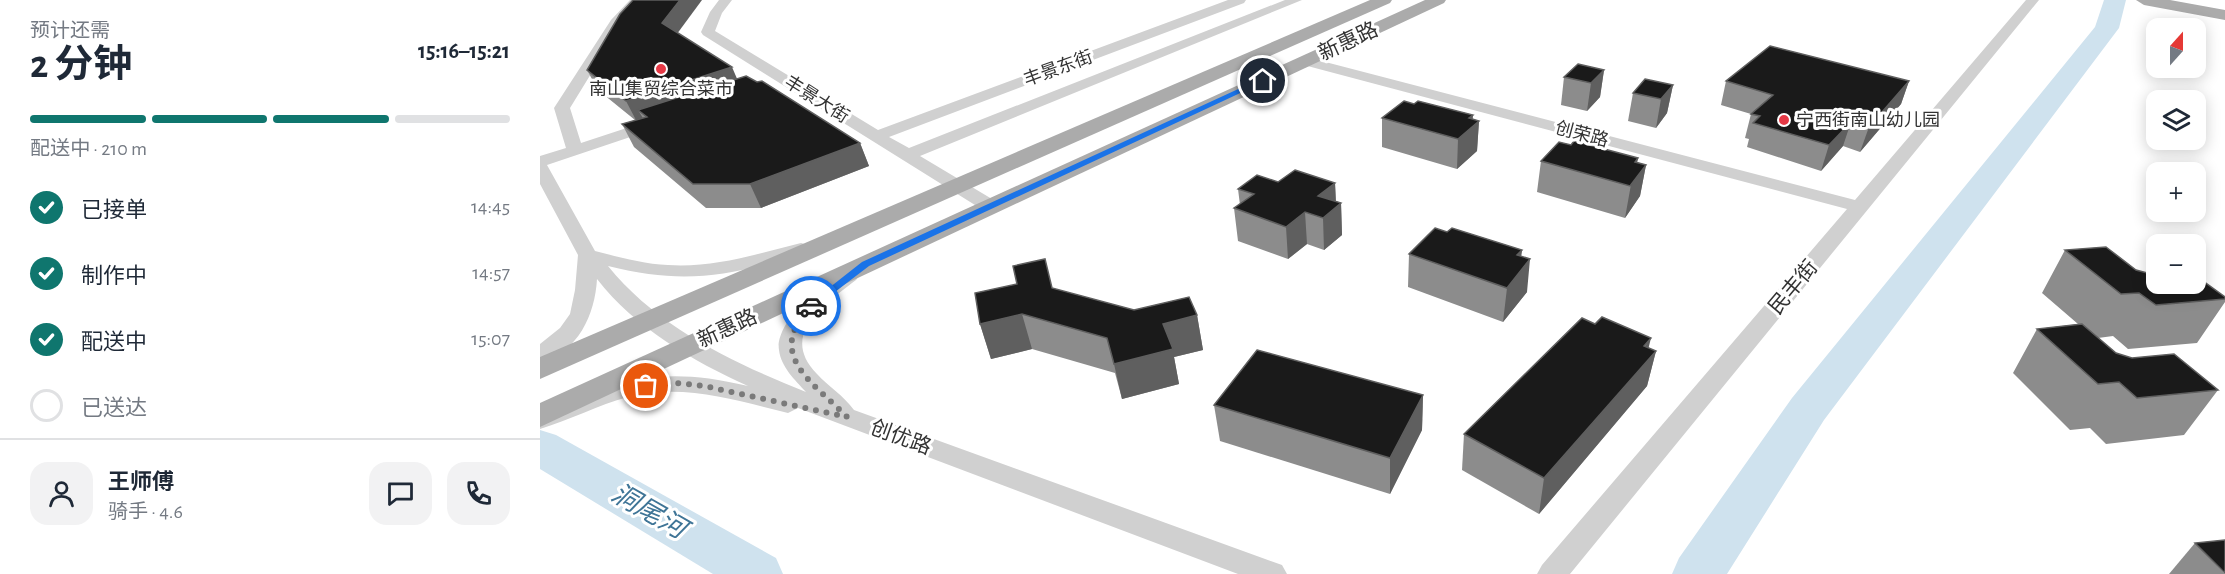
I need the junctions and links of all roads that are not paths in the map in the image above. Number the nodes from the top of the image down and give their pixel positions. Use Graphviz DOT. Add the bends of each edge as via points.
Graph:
graph roads {
  1 [pos="637,0"];
  2 [pos="726,0"];
  3 [pos="1240,0"];
  4 [pos="1296,0"];
  5 [pos="1384,0"];
  6 [pos="1438,0"];
  7 [pos="2033,0"];
  8 [pos="2144,0"];
  9 [pos="2206,0"];
  10 [pos="2225,3"];
  11 [pos="2225,15"];
  12 [pos="1305,61"];
  13 [pos="786,80"];
  14 [pos="764,88"];
  15 [pos="664,120"];
  16 [pos="876,136"];
  17 [pos="575,150"];
  18 [pos="907,155"];
  19 [pos="540,162"];
  20 [pos="540,167"];
  21 [pos="958,186"];
  22 [pos="990,206"];
  23 [pos="1860,207"];
  24 [pos="836,239"];
  25 [pos="588,255"];
  26 [pos="866,264"];
  27 [pos="652,319"];
  28 [pos="690,345"];
  29 [pos="570,346"];
  30 [pos="540,355"];
  31 [pos="540,369"];
  32 [pos="609,389"];
  33 [pos="540,416"];
  34 [pos="847,417"];
  35 [pos="540,420"];
  36 [pos="1272,574"];
  37 [pos="1552,574"];
  1 -- 17 [label="street" via="616,23 562,108"];
  2 -- 13 [label="street, 丰景大街" via="708,32"];
  3 -- 16 [label="street, 丰景东街"];
  4 -- 18 [label="street"];
  5 -- 21 [label="main road, 新惠路"];
  6 -- 12 [label="main road, 新惠路"];
  7 -- 23 [label="street, 民丰街"];
  8 -- 11 [label="main road"];
  9 -- 10 [label="main road"];
  12 -- 22 [label="main road, 新惠路"];
  12 -- 23 [label="street, 创荣路"];
  13 -- 14 [label="street"];
  13 -- 16 [label="street, 丰景大街"];
  15 -- 17 [label="street"];
  16 -- 18 [label="street, 丰景大街"];
  17 -- 19 [label="street"];
  18 -- 21 [label="street, 丰景大街"];
  20 -- 25 [label="street, 创优路"];
  21 -- 22 [label="street, 丰景大街"];
  21 -- 24 [label="main road, 新惠路"];
  22 -- 26 [label="main road, 新惠路"];
  23 -- 37 [label="street, 民丰街"];
  24 -- 25 [label="street" via="705,271 655,270"];
  24 -- 27 [label="main road, 新惠路"];
  25 -- 27 [label="street, 创优路" via="615,287"];
  25 -- 29 [label="street" via="584,307"];
  26 -- 28 [label="main road, 新惠路"];
  26 -- 34 [label="street" via="803,314 793,331 790,347 794,362"];
  27 -- 28 [label="street, 创优路"];
  27 -- 29 [label="main road, 新惠路"];
  28 -- 32 [label="main road, 新惠路"];
  28 -- 34 [label="street, 创优路" via="766,385"];
  29 -- 30 [label="street"];
  29 -- 31 [label="main road, 新惠路"];
  32 -- 33 [label="main road, 新惠路"];
  32 -- 34 [label="street" via="677,383 704,386"];
  32 -- 35 [label="street"];
  34 -- 36 [label="street, 创优路"];
}
